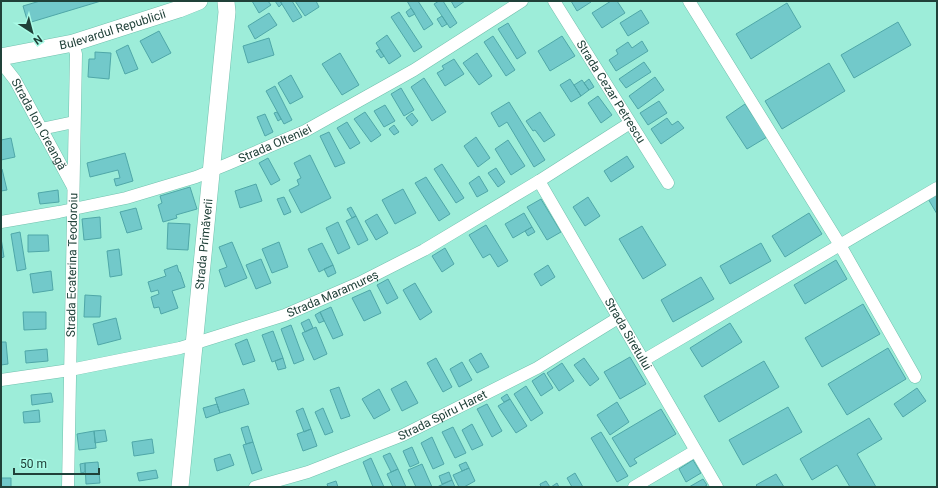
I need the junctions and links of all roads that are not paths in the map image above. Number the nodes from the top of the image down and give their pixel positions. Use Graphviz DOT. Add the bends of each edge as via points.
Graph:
graph roads {
  1 [pos="200,1"];
  2 [pos="225,1"];
  3 [pos="522,1"];
  4 [pos="554,1"];
  5 [pos="689,1"];
  6 [pos="73,43"];
  7 [pos="1,57"];
  8 [pos="1,62"];
  9 [pos="74,122"];
  10 [pos="630,123"];
  11 [pos="41,129"];
  12 [pos="212,170"];
  13 [pos="538,181"];
  14 [pos="668,183"];
  15 [pos="937,188"];
  16 [pos="74,189"];
  17 [pos="74,209"];
  18 [pos="1,222"];
  19 [pos="840,245"];
  20 [pos="618,318"];
  21 [pos="194,344"];
  22 [pos="644,360"];
  23 [pos="70,370"];
  24 [pos="915,377"];
  25 [pos="1,380"];
  26 [pos="695,451"];
  27 [pos="68,487"];
  28 [pos="180,487"];
  29 [pos="255,487"];
  30 [pos="634,487"];
  31 [pos="717,487"];
  1 -- 6 [label="main road, Bulevardul Republicii"];
  2 -- 12 [label="main road, Strada Primăverii" via="227,12"];
  3 -- 12 [label="street, Strada Olteniei" via="414,70 306,131"];
  4 -- 10 [label="street, Strada Cezar Petrescu"];
  5 -- 19 [label="street"];
  6 -- 7 [label="main road, Bulevardul Republicii"];
  6 -- 9 [label="street, Strada Ecaterina Teodoroiu" via="76,54"];
  8 -- 11 [label="street, Strada Ion Creangă" via="15,80"];
  9 -- 11 [label="street"];
  9 -- 16 [label="street, Strada Ecaterina Teodoroiu"];
  10 -- 13 [label="street, Strada Maramureș"];
  10 -- 14 [label="street, Strada Cezar Petrescu"];
  11 -- 16 [label="street, Strada Ion Creangă"];
  12 -- 17 [label="street, Strada Olteniei" via="126,198"];
  12 -- 21 [label="main road, Strada Primăverii"];
  13 -- 20 [label="street, Strada Siretului"];
  13 -- 21 [label="street, Strada Maramureș" via="424,250 359,283 285,315"];
  15 -- 19 [label="street"];
  16 -- 17 [label="street, Strada Ecaterina Teodoroiu"];
  17 -- 18 [label="street, Strada Olteniei"];
  17 -- 23 [label="street, Strada Ecaterina Teodoroiu"];
  19 -- 22 [label="street"];
  19 -- 24 [label="street"];
  20 -- 22 [label="street, Strada Siretului"];
  20 -- 29 [label="street, Strada Spiru Haret" via="537,368 403,435 308,472"];
  21 -- 23 [label="street, Strada Maramureș"];
  21 -- 28 [label="main road, Strada Primăverii"];
  22 -- 26 [label="street, Strada Siretului"];
  23 -- 25 [label="street, Strada Maramureș"];
  23 -- 27 [label="street, Strada Ecaterina Teodoroiu"];
  26 -- 30 [label="street"];
  26 -- 31 [label="street, Strada Siretului"];
}
